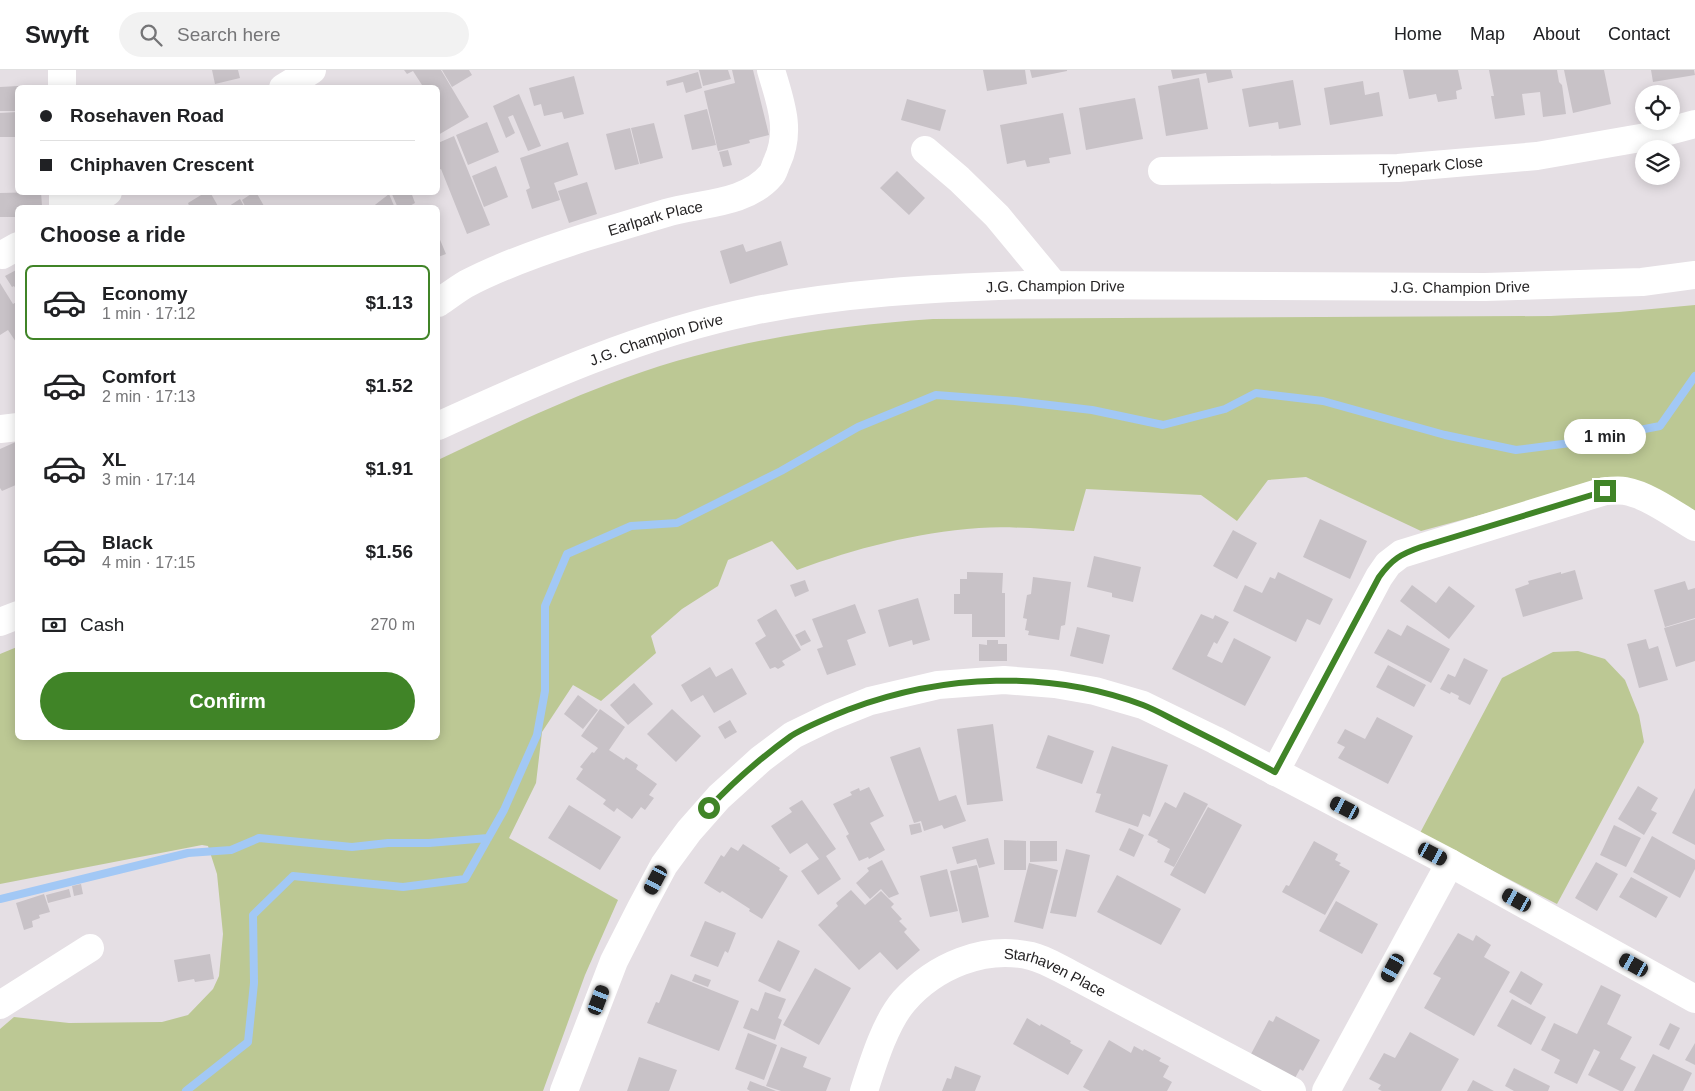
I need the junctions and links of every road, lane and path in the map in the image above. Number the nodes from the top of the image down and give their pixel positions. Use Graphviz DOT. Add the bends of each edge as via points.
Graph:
graph roads {
  1 [pos="62,70"];
  2 [pos="312,70"];
  3 [pos="771,70"];
  4 [pos="62,85"];
  5 [pos="288,85"];
  6 [pos="1695,124"];
  7 [pos="925,150"];
  8 [pos="1162,171"];
  9 [pos="103,195"];
  10 [pos="87,205"];
  11 [pos="1695,275"];
  12 [pos="1054,286"];
  13 [pos="440,302"];
  14 [pos="440,425"];
  15 [pos="15,427"];
  16 [pos="0,429"];
  17 [pos="1695,527"];
  18 [pos="15,616"];
  19 [pos="0,622"];
  20 [pos="1275,772"];
  21 [pos="1450,863"];
  22 [pos="90,948"];
  23 [pos="1691,987"];
  24 [pos="0,1005"];
  25 [pos="564,1091"];
  26 [pos="864,1091"];
  27 [pos="1292,1091"];
  28 [pos="1326,1091"];
  1 -- 4 [label="street"];
  2 -- 5 [label="street"];
  3 -- 13 [label="street, Earlpark Place" via="782,110 783,149 771,175 758,186 724,201 668,212 520,260 466,284"];
  6 -- 8 [label="street, Tynepark Close" via="1646,137 1517,158 1398,168"];
  7 -- 12 [label="street" via="997,216"];
  9 -- 10 [label="street"];
  11 -- 12 [label="street, J.G. Champion Drive" via="1642,282 1504,287"];
  12 -- 14 [label="street, J.G. Champion Drive" via="945,288 869,294 752,311 623,347 552,374"];
  15 -- 16 [label="street"];
  17 -- 20 [label="street" via="1646,498 1624,490 1605,491 1401,554 1379,577"];
  18 -- 19 [label="street"];
  20 -- 21 [label="street"];
  20 -- 25 [label="street" via="1143,705 1055,684 1004,680 938,685 870,702 830,717 793,735 761,759 719,798 664,865 614,961"];
  21 -- 23 [label="street"];
  21 -- 28 [label="street"];
  22 -- 24 [label="street"];
  26 -- 27 [label="street, Starhaven Place" via="886,1030 904,1001 949,966 972,957 1002,953 1032,956 1069,973"];
}
